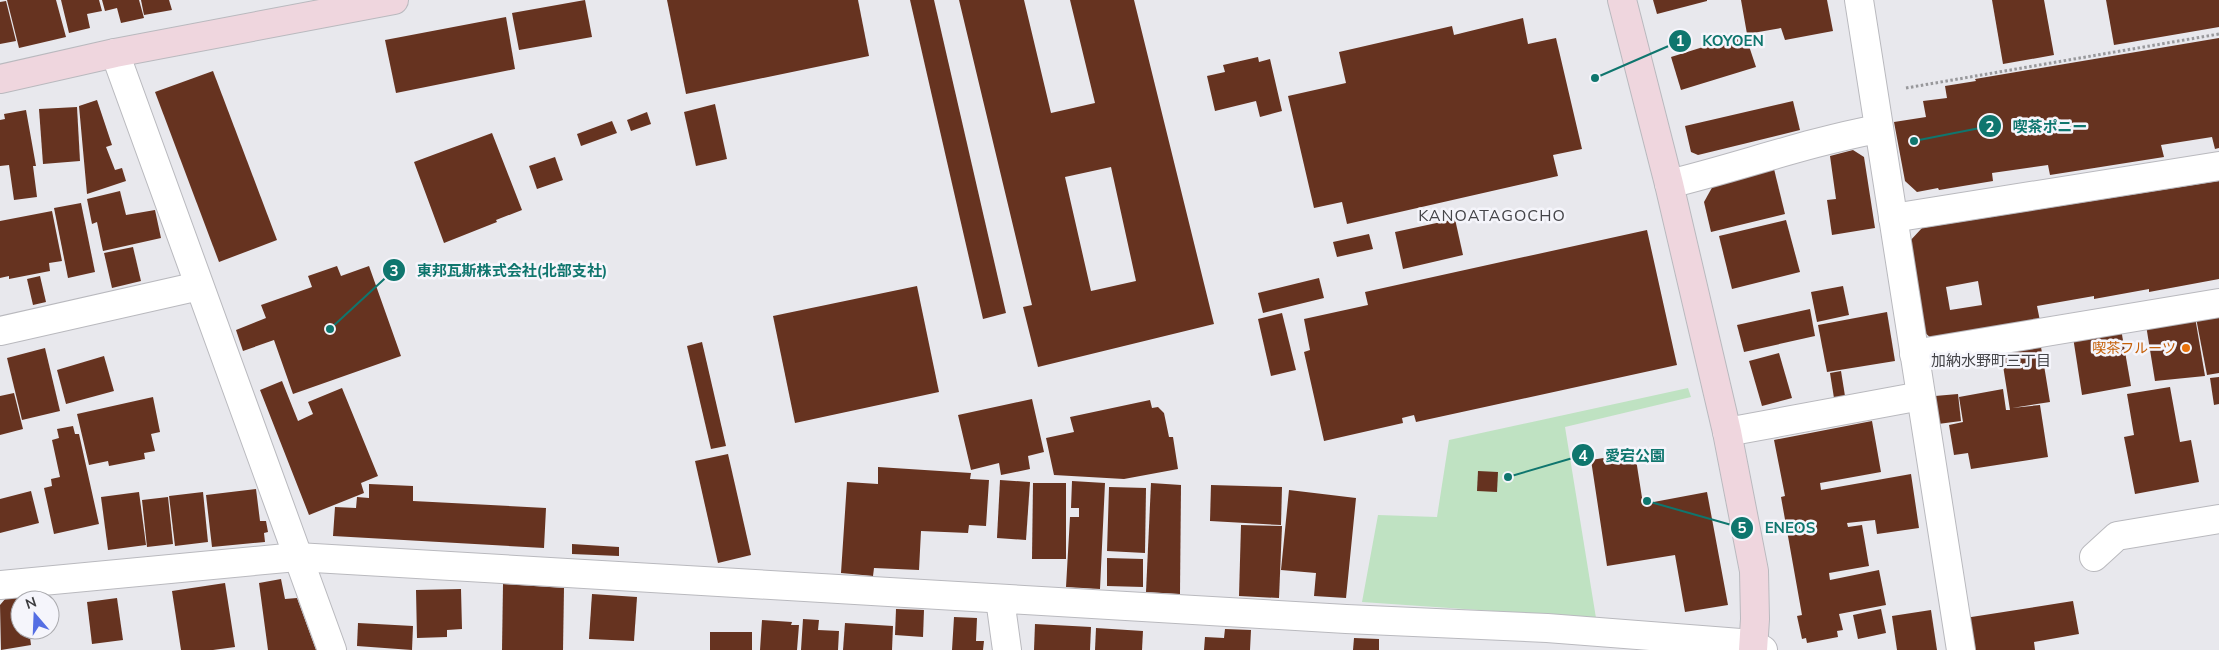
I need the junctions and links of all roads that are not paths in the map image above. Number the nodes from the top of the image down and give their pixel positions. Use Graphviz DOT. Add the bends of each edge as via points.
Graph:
graph roads {
  1 [pos="394,0"];
  2 [pos="1622,0"];
  3 [pos="1859,0"];
  4 [pos="116,53"];
  5 [pos="0,79"];
  6 [pos="1878,129"];
  7 [pos="2219,166"];
  8 [pos="1669,184"];
  9 [pos="1892,218"];
  10 [pos="199,286"];
  11 [pos="2219,303"];
  12 [pos="0,331"];
  13 [pos="1914,354"];
  14 [pos="1921,396"];
  15 [pos="1727,432"];
  16 [pos="2219,519"];
  17 [pos="297,557"];
  18 [pos="2094,557"];
  19 [pos="0,585"];
  20 [pos="1000,598"];
  21 [pos="1757,648"];
  22 [pos="332,650"];
  23 [pos="1007,650"];
  24 [pos="1961,650"];
  1 -- 4 [label="street"];
  2 -- 8 [label="street"];
  3 -- 6 [label="street"];
  4 -- 5 [label="street"];
  4 -- 10 [label="street"];
  6 -- 8 [label="street"];
  6 -- 9 [label="street"];
  7 -- 9 [label="street"];
  8 -- 15 [label="street"];
  9 -- 13 [label="street"];
  10 -- 12 [label="street"];
  10 -- 17 [label="street"];
  11 -- 13 [label="street"];
  13 -- 14 [label="street"];
  14 -- 15 [label="street"];
  14 -- 24 [label="street"];
  15 -- 21 [label="street" via="1754,571"];
  16 -- 18 [label="street" via="2117,536"];
  17 -- 19 [label="street"];
  17 -- 20 [label="street"];
  17 -- 22 [label="street"];
  20 -- 21 [label="street" via="1547,628"];
  20 -- 23 [label="street"];
}
